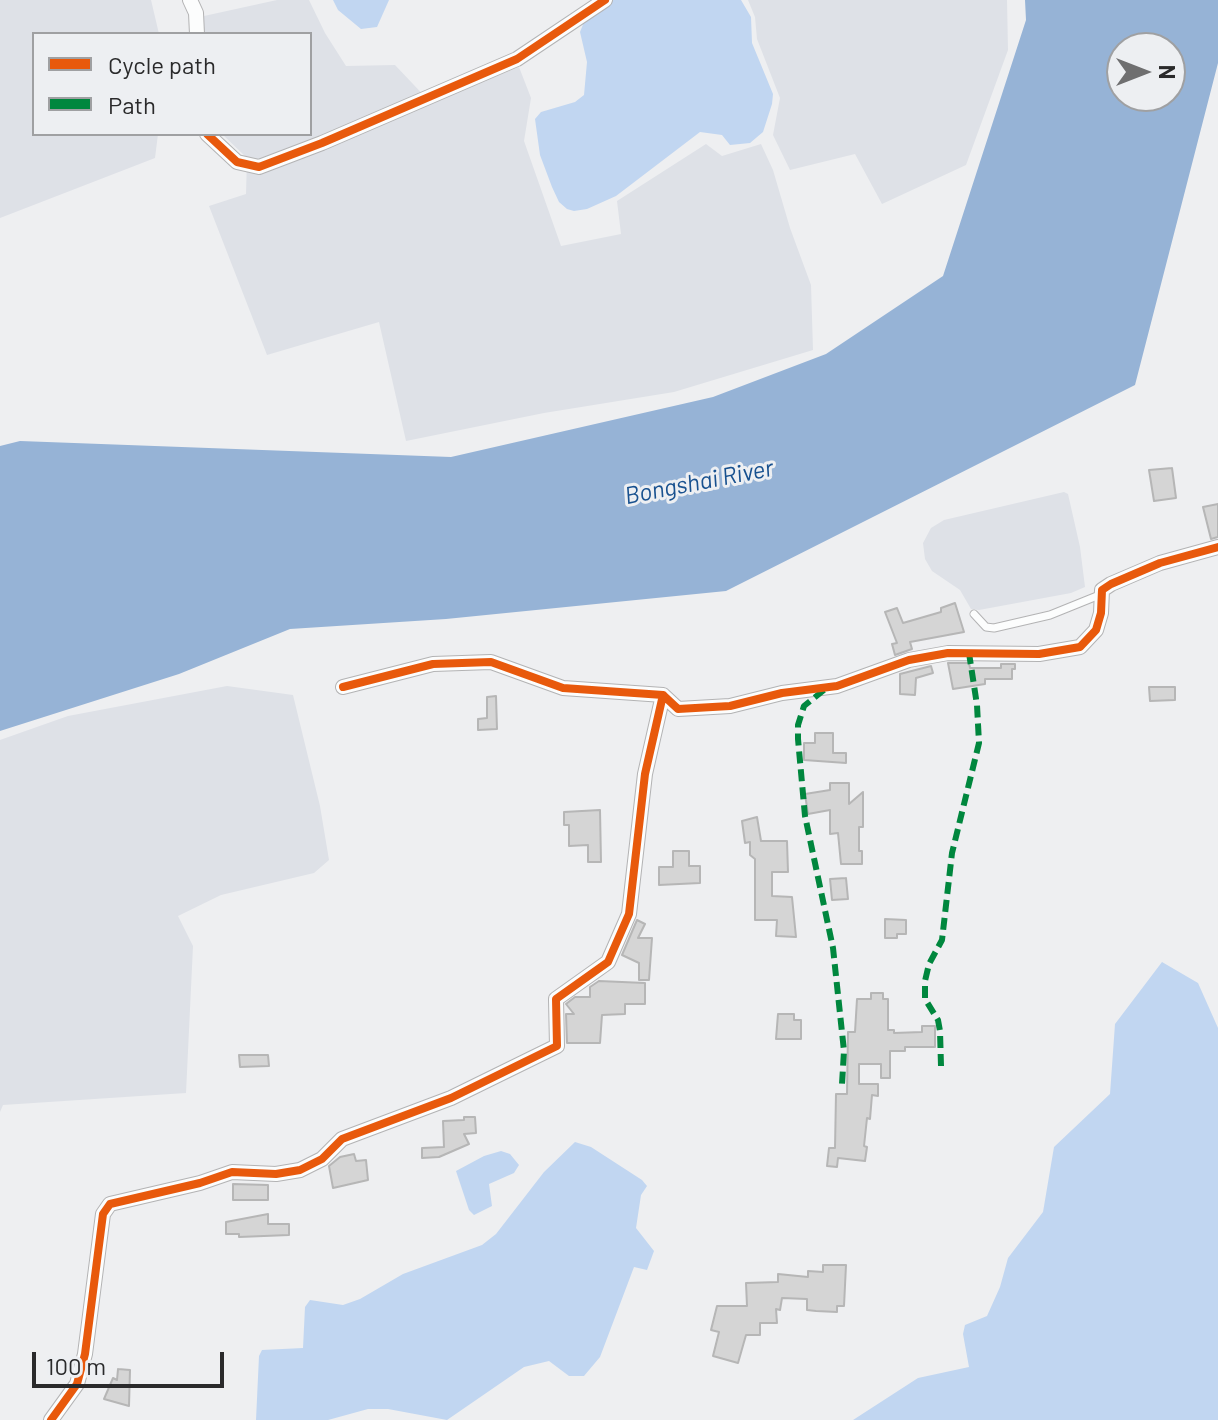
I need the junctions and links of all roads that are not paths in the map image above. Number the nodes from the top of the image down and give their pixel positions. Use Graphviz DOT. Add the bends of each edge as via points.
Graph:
graph roads {
  1 [pos="190,0"];
  2 [pos="605,0"];
  3 [pos="197,32"];
  4 [pos="209,136"];
  5 [pos="1218,547"];
  6 [pos="1102,594"];
  7 [pos="974,614"];
  8 [pos="343,687"];
  9 [pos="663,695"];
  10 [pos="51,1420"];
  1 -- 3 [label="street"];
  2 -- 4 [label="street" via="517,59 259,167 237,162"];
  5 -- 6 [label="street" via="1133,573"];
  6 -- 7 [label="lane" via="1066,610 994,628"];
  6 -- 9 [label="street" via="1099,621 1080,647 1039,654 948,653 909,660 837,686 730,706 678,709"];
  8 -- 9 [label="street" via="433,664 491,662 563,688"];
  9 -- 10 [label="street" via="645,774 629,914 608,962 556,999 557,1046 451,1098 342,1139 322,1159 300,1170 232,1172 110,1204 103,1214 77,1384"];
}
